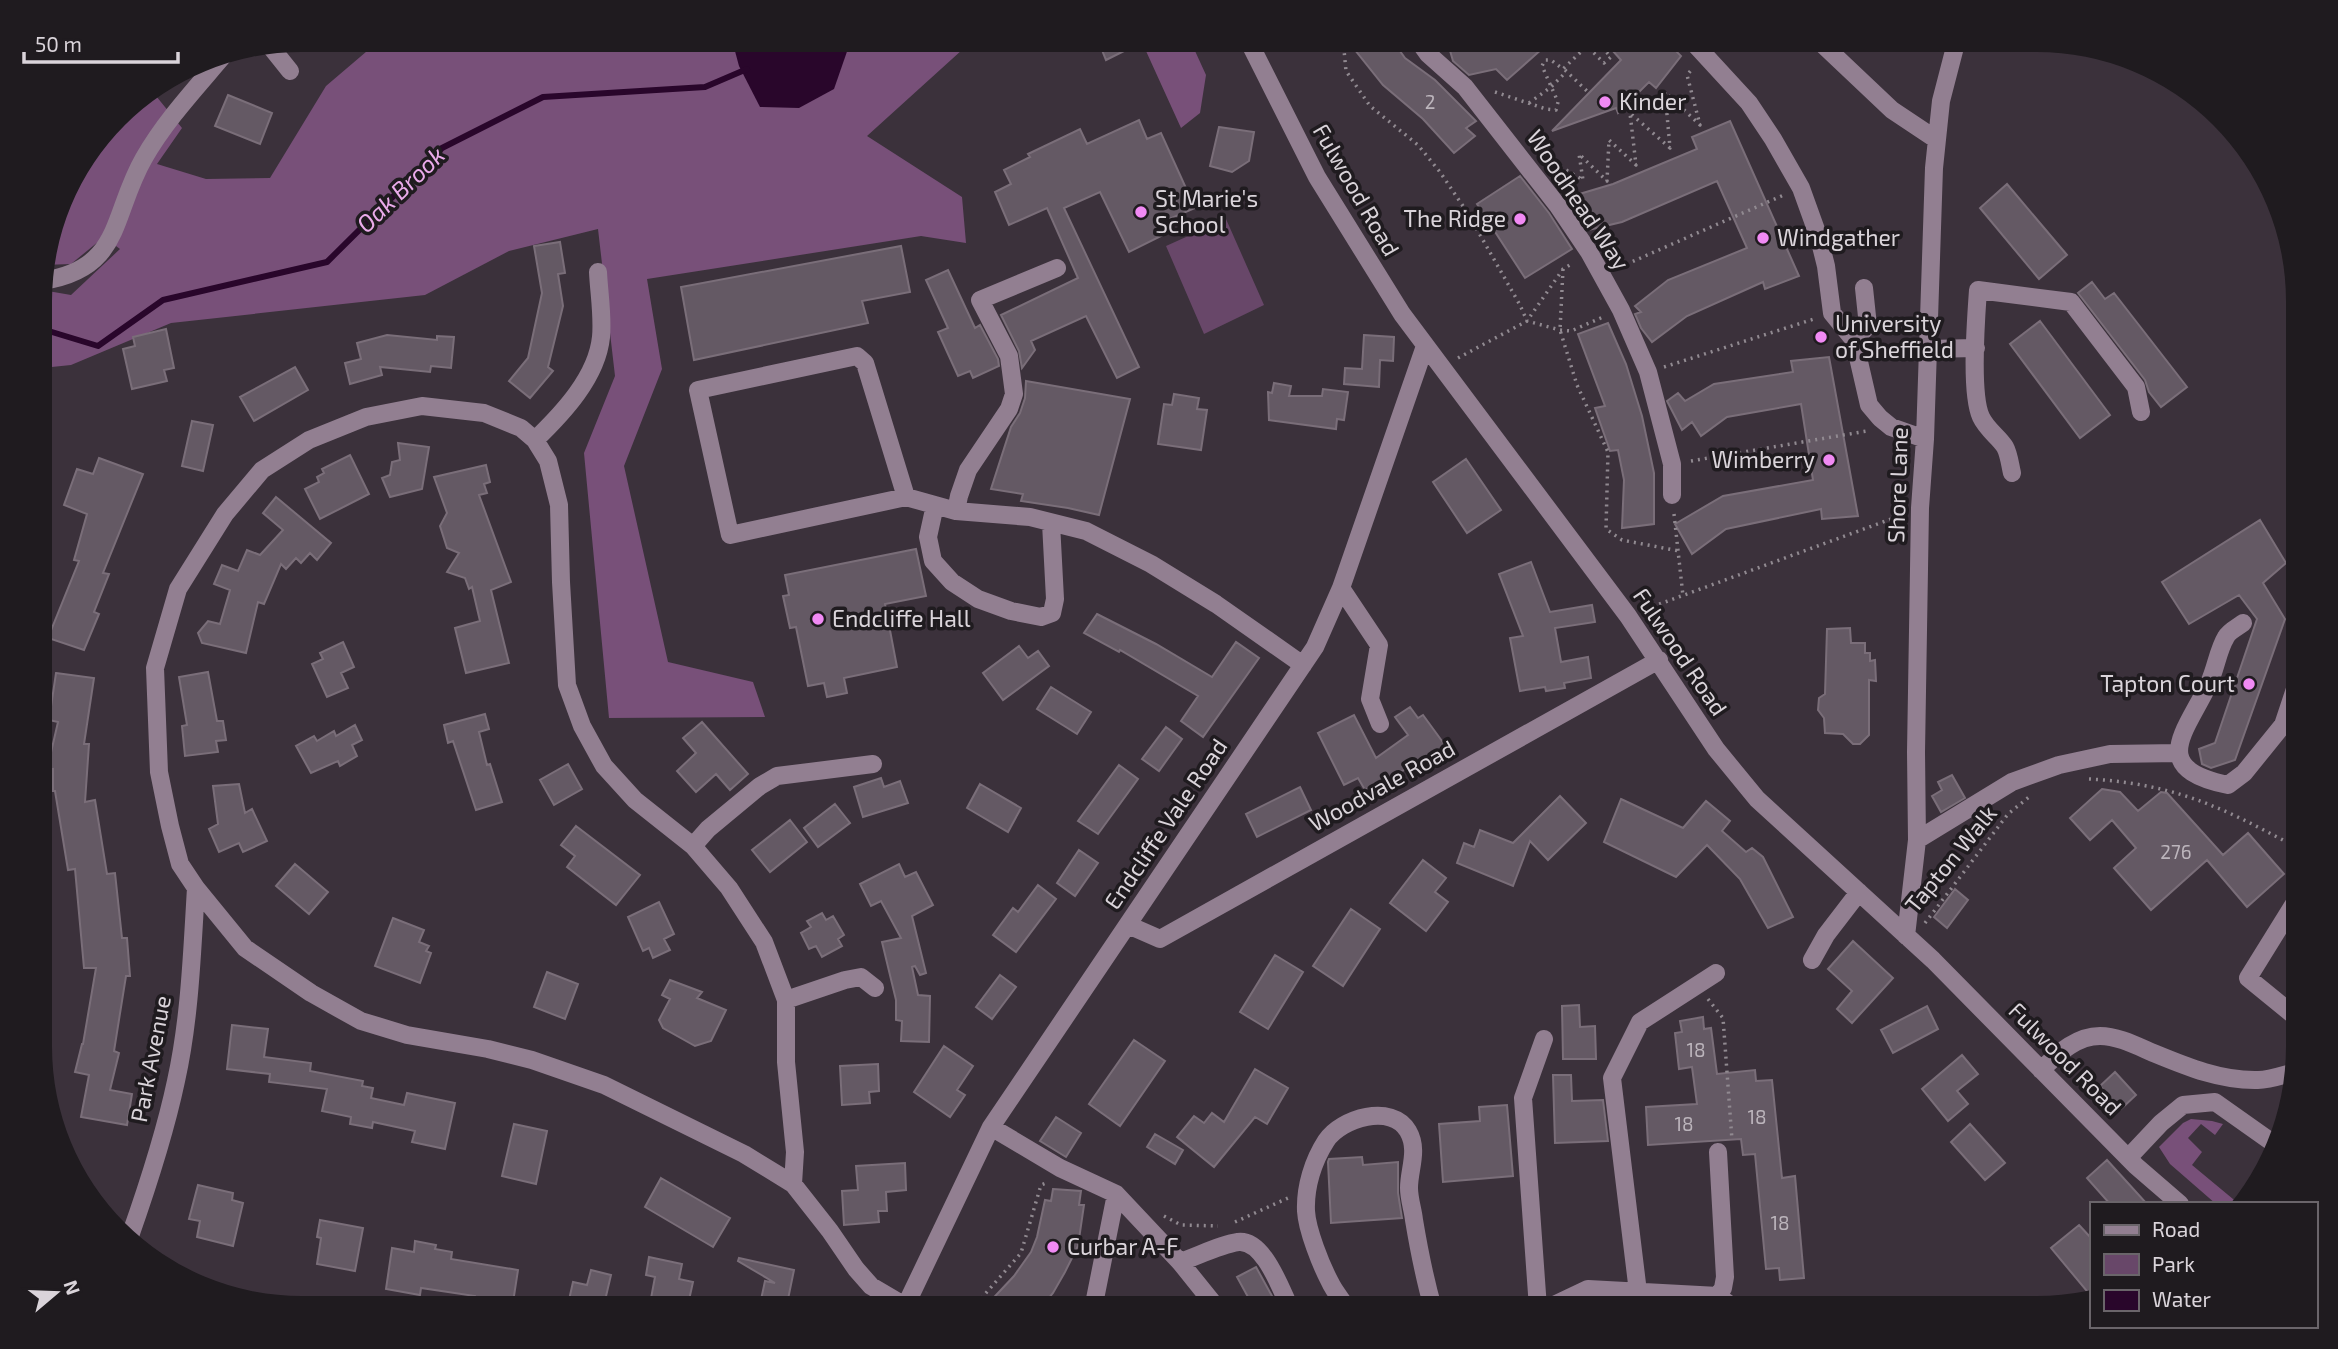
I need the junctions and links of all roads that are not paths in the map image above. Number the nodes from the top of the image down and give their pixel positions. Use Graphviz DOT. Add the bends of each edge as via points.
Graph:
graph roads {
  1 [pos="1254,52"];
  2 [pos="1427,52"];
  3 [pos="1702,52"];
  4 [pos="1831,52"];
  5 [pos="1953,52"];
  6 [pos="277,54"];
  7 [pos="212,69"];
  8 [pos="289,71"];
  9 [pos="1937,140"];
  10 [pos="1057,268"];
  11 [pos="598,272"];
  12 [pos="54,280"];
  13 [pos="1864,288"];
  14 [pos="1854,340"];
  15 [pos="1425,346"];
  16 [pos="1976,348"];
  17 [pos="1927,349"];
  18 [pos="2141,412"];
  19 [pos="1925,439"];
  20 [pos="535,440"];
  21 [pos="2012,473"];
  22 [pos="1672,495"];
  23 [pos="906,497"];
  24 [pos="935,505"];
  25 [pos="956,511"];
  26 [pos="1051,523"];
  27 [pos="1341,588"];
  28 [pos="2243,623"];
  29 [pos="1659,660"];
  30 [pos="1303,665"];
  31 [pos="2286,717"];
  32 [pos="1380,724"];
  33 [pos="2179,753"];
  34 [pos="873,764"];
  35 [pos="1917,840"];
  36 [pos="692,846"];
  37 [pos="196,888"];
  38 [pos="1859,892"];
  39 [pos="2286,917"];
  40 [pos="1128,925"];
  41 [pos="1906,936"];
  42 [pos="1812,960"];
  43 [pos="1716,973"];
  44 [pos="875,988"];
  45 [pos="786,1000"];
  46 [pos="2286,1009"];
  47 [pos="1544,1038"];
  48 [pos="2041,1070"];
  49 [pos="2284,1075"];
  50 [pos="991,1128"];
  51 [pos="2268,1140"];
  52 [pos="1718,1152"];
  53 [pos="2128,1158"];
  54 [pos="793,1184"];
  55 [pos="1116,1194"];
  56 [pos="2178,1202"];
  57 [pos="132,1230"];
  58 [pos="1180,1262"];
  59 [pos="1638,1292"];
  60 [pos="887,1296"];
  61 [pos="910,1296"];
  62 [pos="1096,1296"];
  63 [pos="1207,1296"];
  64 [pos="1284,1296"];
  65 [pos="1339,1296"];
  66 [pos="1430,1296"];
  67 [pos="1537,1296"];
  68 [pos="1573,1296"];
  69 [pos="1718,1296"];
  1 -- 15 [label="street, Fulwood Road" via="1318,177"];
  2 -- 22 [label="street, Woodhead Way" via="1465,87 1559,206 1602,275 1648,372 1672,464"];
  3 -- 14 [label="street" via="1749,103 1801,188 1820,241 1832,313"];
  4 -- 9 [label="street" via="1892,110"];
  5 -- 9 [label="street, Shore Lane"];
  6 -- 8 [label="street"];
  7 -- 12 [label="street" via="144,157 100,254 84,269"];
  9 -- 17 [label="street, Shore Lane"];
  10 -- 25 [label="street" via="980,300 1010,356 1014,394 968,470"];
  11 -- 20 [label="street" via="601,335 597,357 587,379"];
  13 -- 14 [label="street" via="1868,326"];
  14 -- 19 [label="street" via="1869,405 1891,427"];
  15 -- 27 [label="street, Endcliffe Vale Road"];
  15 -- 29 [label="street, Fulwood Road"];
  16 -- 17 [label="street"];
  16 -- 18 [label="street" via="1978,290 2071,302 2136,387"];
  16 -- 21 [label="street" via="1980,416 2005,446"];
  17 -- 19 [label="street, Shore Lane"];
  19 -- 35 [label="street, Shore Lane" via="1920,508"];
  20 -- 36 [label="street" via="548,461 559,505 567,685 582,726 604,766 635,800"];
  20 -- 37 [label="street" via="521,428 484,413 422,405 366,417 309,440 262,470 225,514 178,589 155,668 159,772 180,864"];
  23 -- 23 [label="street" via="730,535 698,390 857,356 865,363"];
  23 -- 24 [label="street"];
  24 -- 25 [label="street"];
  24 -- 26 [label="street" via="928,537 933,561 952,582 978,599 1041,617 1052,613 1055,599"];
  25 -- 26 [label="street"];
  26 -- 30 [label="street" via="1086,531 1151,564"];
  27 -- 30 [label="street, Endcliffe Vale Road"];
  27 -- 32 [label="street" via="1380,645 1370,699"];
  28 -- 33 [label="street" via="2227,636 2210,682 2186,725"];
  29 -- 38 [label="street, Fulwood Road" via="1716,749 1757,799"];
  29 -- 40 [label="street, Woodvale Road" via="1160,939"];
  30 -- 40 [label="street, Endcliffe Vale Road"];
  31 -- 33 [label="street" via="2244,773 2228,785 2203,780 2185,767"];
  33 -- 35 [label="street" via="2110,754 2059,765 2012,782"];
  34 -- 36 [label="street" via="777,776"];
  35 -- 41 [label="street, Shore Lane"];
  36 -- 45 [label="street" via="729,888 764,942"];
  37 -- 54 [label="street" via="245,948 361,1021 407,1035 521,1057 604,1085 744,1154"];
  37 -- 57 [label="street, Park Avenue" via="190,986 176,1079"];
  38 -- 41 [label="street, Fulwood Road"];
  38 -- 42 [label="street"];
  39 -- 46 [label="street" via="2248,978"];
  40 -- 50 [label="street, Endcliffe Vale Road"];
  41 -- 48 [label="street, Fulwood Road"];
  43 -- 59 [label="street" via="1640,1022 1612,1078"];
  44 -- 45 [label="street" via="861,977"];
  45 -- 54 [label="street"];
  47 -- 67 [label="street" via="1523,1098"];
  48 -- 49 [label="street" via="2065,1048 2100,1036 2226,1077 2260,1080"];
  48 -- 53 [label="street, Fulwood Road"];
  50 -- 55 [label="street"];
  50 -- 61 [label="street, Endcliffe Vale Road"];
  51 -- 53 [label="street" via="2215,1102 2183,1105"];
  52 -- 69 [label="street" via="1725,1277"];
  53 -- 56 [label="street, Fulwood Road"];
  54 -- 60 [label="street" via="863,1278"];
  55 -- 58 [label="street"];
  55 -- 62 [label="street"];
  58 -- 63 [label="street"];
  58 -- 64 [label="street" via="1241,1242 1264,1255"];
  59 -- 68 [label="street" via="1588,1289"];
  59 -- 69 [label="street"];
  65 -- 66 [label="street" via="1306,1214 1307,1191 1328,1138 1353,1120 1376,1115 1397,1119 1409,1132 1414,1152 1409,1188"];
}
